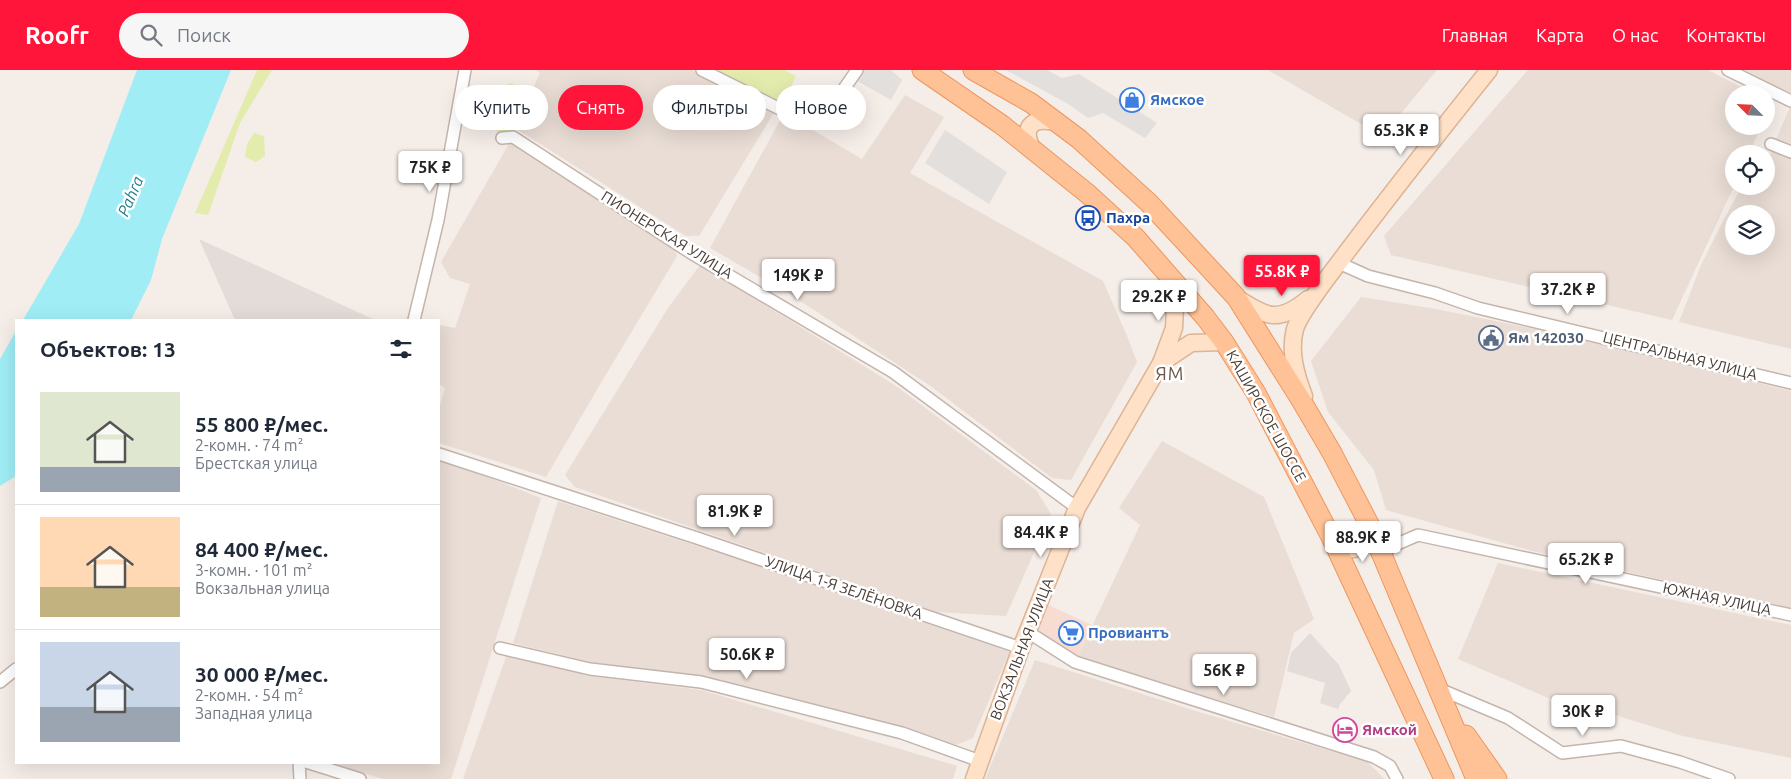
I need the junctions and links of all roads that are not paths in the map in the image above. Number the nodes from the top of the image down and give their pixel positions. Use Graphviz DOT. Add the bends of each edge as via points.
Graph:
graph roads {
  1 [pos="465,70"];
  2 [pos="702,70"];
  3 [pos="856,70"];
  4 [pos="922,70"];
  5 [pos="973,70"];
  6 [pos="1490,70"];
  7 [pos="1728,70"];
  8 [pos="1791,101"];
  9 [pos="1058,123"];
  10 [pos="502,138"];
  11 [pos="1771,144"];
  12 [pos="1033,150"];
  13 [pos="1791,152"];
  14 [pos="1339,263"];
  15 [pos="1324,283"];
  16 [pos="1176,284"];
  17 [pos="1236,297"];
  18 [pos="414,319"];
  19 [pos="1224,342"];
  20 [pos="1161,363"];
  21 [pos="1791,383"];
  22 [pos="1314,421"];
  23 [pos="440,454"];
  24 [pos="1077,508"];
  25 [pos="1369,524"];
  26 [pos="1332,539"];
  27 [pos="1381,551"];
  28 [pos="1791,615"];
  29 [pos="1024,640"];
  30 [pos="500,648"];
  31 [pos="15,671"];
  32 [pos="0,682"];
  33 [pos="1441,697"];
  34 [pos="980,761"];
  35 [pos="299,764"];
  36 [pos="312,764"];
  37 [pos="300,779"];
  38 [pos="360,779"];
  39 [pos="974,779"];
  40 [pos="1397,779"];
  41 [pos="1444,779"];
  42 [pos="1476,779"];
  43 [pos="1497,779"];
  44 [pos="1729,779"];
  1 -- 18 [label="street" via="438,220"];
  2 -- 3 [label="street" via="784,111 821,122"];
  4 -- 12 [label="main road, КАШИРСКОЕ ШОССЕ" via="1002,124"];
  5 -- 9 [label="main road" via="1031,103"];
  6 -- 14 [label="main road"];
  7 -- 8 [label="street"];
  9 -- 12 [label="main road" via="1044,120 1030,126 1028,137"];
  9 -- 17 [label="main road" via="1149,203"];
  10 -- 24 [label="street, ПИОНЕРСКАЯ УЛИЦА" via="514,137 691,253 893,372"];
  11 -- 13 [label="street"];
  12 -- 16 [label="main road, КАШИРСКОЕ ШОССЕ" via="1136,238"];
  14 -- 15 [label="main road"];
  14 -- 21 [label="street, ЦЕНТРАЛЬНАЯ УЛИЦА" via="1368,276 1436,293 1478,308"];
  15 -- 17 [label="main road" via="1296,309 1280,315 1266,315"];
  15 -- 22 [label="main road" via="1300,318 1293,342 1295,372"];
  16 -- 19 [label="main road, КАШИРСКОЕ ШОССЕ"];
  16 -- 20 [label="main road, ВОКЗАЛЬНАЯ УЛИЦА" via="1174,328"];
  17 -- 22 [label="main road"];
  19 -- 20 [label="main road, ВОКЗАЛЬНАЯ УЛИЦА" via="1191,343"];
  19 -- 26 [label="main road, КАШИРСКОЕ ШОССЕ" via="1256,392"];
  20 -- 24 [label="main road, ВОКЗАЛЬНАЯ УЛИЦА"];
  22 -- 25 [label="main road"];
  23 -- 29 [label="street, УЛИЦА 1-Я ЗЕЛЁНОВКА"];
  24 -- 29 [label="main road, ВОКЗАЛЬНАЯ УЛИЦА"];
  25 -- 26 [label="main road" via="1364,545 1357,548 1343,548"];
  25 -- 27 [label="main road"];
  26 -- 41 [label="main road, КАШИРСКОЕ ШОССЕ"];
  27 -- 28 [label="street, ЮЖНАЯ УЛИЦА" via="1418,535"];
  27 -- 33 [label="main road"];
  29 -- 34 [label="main road, ВОКЗАЛЬНАЯ УЛИЦА"];
  29 -- 40 [label="street, УЛИЦА 1-Я ЗЕЛЁНОВКА" via="1075,662 1374,757 1390,766"];
  30 -- 34 [label="street" via="590,669 700,682 902,733"];
  31 -- 32 [label="street"];
  33 -- 42 [label="main road"];
  33 -- 43 [label="main road"];
  33 -- 44 [label="street" via="1508,718 1562,753 1621,746"];
  34 -- 39 [label="main road, ВОКЗАЛЬНАЯ УЛИЦА"];
  35 -- 37 [label="street"];
  36 -- 38 [label="street"];
}
